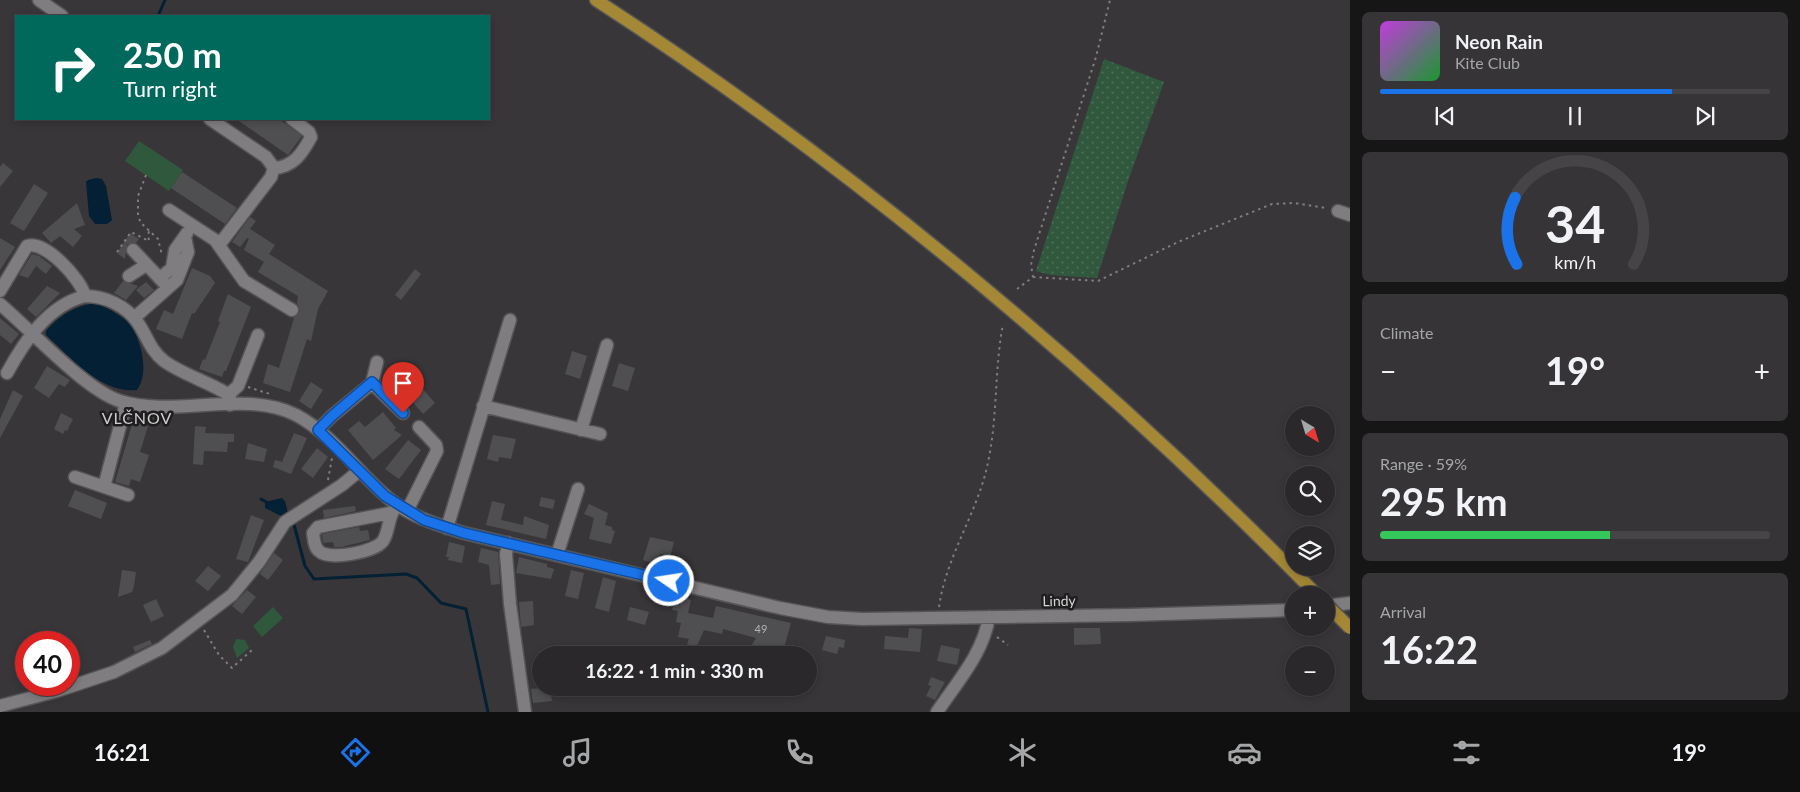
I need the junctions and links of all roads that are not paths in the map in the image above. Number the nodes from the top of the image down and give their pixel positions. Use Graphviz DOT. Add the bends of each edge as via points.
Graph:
graph roads {
  1 [pos="39,0"];
  2 [pos="596,0"];
  3 [pos="61,15"];
  4 [pos="212,120"];
  5 [pos="293,120"];
  6 [pos="274,168"];
  7 [pos="169,210"];
  8 [pos="192,225"];
  9 [pos="219,245"];
  10 [pos="133,250"];
  11 [pos="178,266"];
  12 [pos="153,272"];
  13 [pos="129,276"];
  14 [pos="168,289"];
  15 [pos="0,291"];
  16 [pos="85,296"];
  17 [pos="0,304"];
  18 [pos="292,310"];
  19 [pos="134,318"];
  20 [pos="510,320"];
  21 [pos="33,332"];
  22 [pos="258,335"];
  23 [pos="606,345"];
  24 [pos="377,362"];
  25 [pos="8,373"];
  26 [pos="372,382"];
  27 [pos="229,400"];
  28 [pos="126,403"];
  29 [pos="483,406"];
  30 [pos="403,413"];
  31 [pos="418,427"];
  32 [pos="318,430"];
  33 [pos="581,430"];
  34 [pos="600,434"];
  35 [pos="359,471"];
  36 [pos="75,477"];
  37 [pos="104,487"];
  38 [pos="578,489"];
  39 [pos="128,495"];
  40 [pos="398,510"];
  41 [pos="447,528"];
  42 [pos="384,537"];
  43 [pos="397,543"];
  44 [pos="508,543"];
  45 [pos="557,555"];
  46 [pos="1308,586"];
  47 [pos="1350,603"];
  48 [pos="1335,604"];
  49 [pos="1285,610"];
  50 [pos="1335,614"];
  51 [pos="988,623"];
  52 [pos="1350,628"];
  53 [pos="0,706"];
  54 [pos="525,712"];
  55 [pos="937,712"];
  1 -- 3 [label="street"];
  2 -- 46 [label="main road" via="804,147 956,266 1168,451"];
  4 -- 6 [label="street" via="266,156"];
  5 -- 6 [label="street" via="309,132 310,137 294,162"];
  6 -- 9 [label="street" via="271,177"];
  7 -- 8 [label="street"];
  8 -- 9 [label="street"];
  8 -- 11 [label="street" via="185,237 188,252"];
  9 -- 18 [label="street" via="244,281"];
  10 -- 12 [label="street"];
  11 -- 12 [label="street"];
  11 -- 14 [label="street" via="177,280"];
  12 -- 13 [label="street"];
  12 -- 14 [label="street"];
  14 -- 19 [label="street"];
  15 -- 16 [label="street" via="25,248 32,245 44,249 71,272"];
  16 -- 19 [label="street" via="104,298"];
  16 -- 21 [label="street" via="65,305"];
  17 -- 21 [label="street"];
  19 -- 27 [label="street" via="148,343 163,360"];
  20 -- 29 [label="street"];
  21 -- 25 [label="street"];
  21 -- 28 [label="street" via="96,388"];
  22 -- 27 [label="street" via="239,384"];
  23 -- 33 [label="street"];
  24 -- 26 [label="street"];
  26 -- 30 [label="street"];
  26 -- 32 [label="street"];
  27 -- 28 [label="street, Lindy" via="147,405"];
  27 -- 32 [label="street, Lindy" via="287,411"];
  28 -- 37 [label="street"];
  29 -- 33 [label="street"];
  29 -- 41 [label="street"];
  31 -- 40 [label="street" via="436,445 437,451"];
  32 -- 35 [label="street, Lindy"];
  33 -- 34 [label="street"];
  35 -- 40 [label="street, Lindy"];
  35 -- 53 [label="street" via="291,519 238,589 158,651 128,667 57,692"];
  36 -- 37 [label="street"];
  37 -- 39 [label="street"];
  38 -- 45 [label="street"];
  40 -- 41 [label="street, Lindy"];
  40 -- 42 [label="street"];
  40 -- 42 [label="street" via="365,522 318,527 313,533 315,545 323,554 338,555 372,549"];
  41 -- 44 [label="street, Lindy"];
  42 -- 43 [label="street"];
  44 -- 45 [label="street, Lindy"];
  44 -- 54 [label="street" via="510,604"];
  45 -- 51 [label="street, Lindy" via="809,614"];
  47 -- 48 [label="street"];
  49 -- 51 [label="street, Lindy"];
  50 -- 52 [label="main road, bridge"];
  51 -- 55 [label="street" via="977,654"];
}
